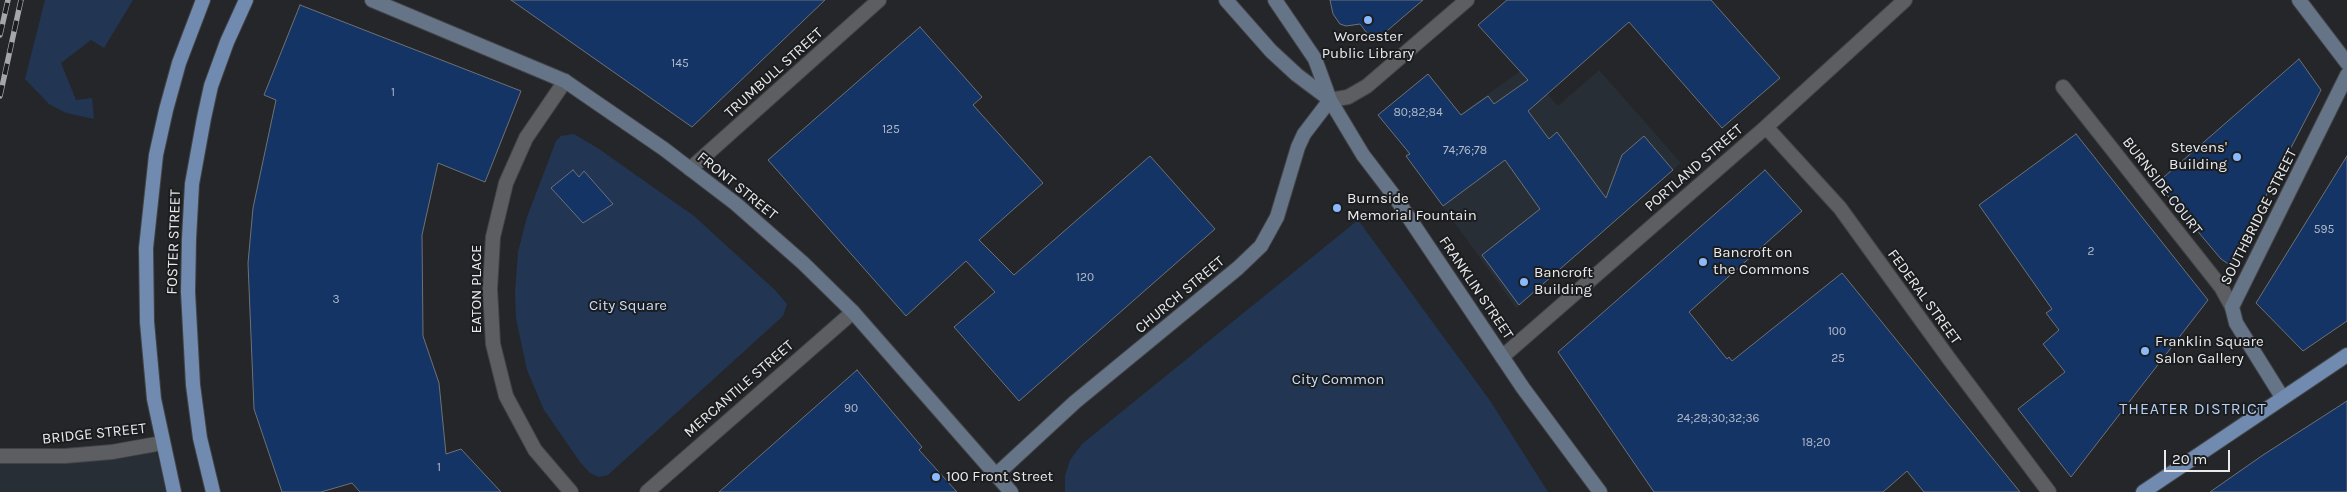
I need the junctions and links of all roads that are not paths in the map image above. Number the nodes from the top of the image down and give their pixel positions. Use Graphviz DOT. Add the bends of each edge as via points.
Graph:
graph roads {
  1 [pos="203,0"];
  2 [pos="246,0"];
  3 [pos="372,0"];
  4 [pos="879,0"];
  5 [pos="1226,0"];
  6 [pos="1275,0"];
  7 [pos="1467,0"];
  8 [pos="1905,0"];
  9 [pos="2299,0"];
  10 [pos="2347,63"];
  11 [pos="2347,75"];
  12 [pos="564,81"];
  13 [pos="2063,87"];
  14 [pos="1330,100"];
  15 [pos="1766,127"];
  16 [pos="690,169"];
  17 [pos="2232,307"];
  18 [pos="853,312"];
  19 [pos="2347,355"];
  20 [pos="1502,357"];
  21 [pos="2282,397"];
  22 [pos="162,443"];
  23 [pos="0,456"];
  24 [pos="996,475"];
  25 [pos="174,492"];
  26 [pos="213,492"];
  27 [pos="571,492"];
  28 [pos="647,492"];
  29 [pos="1011,492"];
  30 [pos="1600,492"];
  31 [pos="2049,492"];
  32 [pos="2143,492"];
  1 -- 22 [label="main road, FOSTER STREET" via="179,63 166,110 150,197 146,248 147,322 154,399"];
  2 -- 26 [label="main road, FOSTER STREET" via="227,42 206,110 192,184 188,239 193,385 200,438"];
  3 -- 12 [label="main road, FRONT STREET"];
  4 -- 16 [label="street, TRUMBULL STREET"];
  5 -- 14 [label="main road, FRANKLIN STREET" via="1272,51"];
  6 -- 14 [label="main road, FRANKLIN STREET" via="1315,59"];
  7 -- 14 [label="street" via="1367,86 1348,96"];
  8 -- 15 [label="street, PORTLAND STREET"];
  9 -- 10 [label="main road"];
  11 -- 17 [label="main road, SOUTHBRIDGE STREET"];
  12 -- 16 [label="main road, FRONT STREET"];
  12 -- 27 [label="street, EATON PLACE" via="526,138 506,183 494,237 490,289 493,344 506,396 534,450"];
  13 -- 17 [label="street, BURNSIDE COURT" via="2221,287"];
  14 -- 20 [label="main road, FRANKLIN STREET" via="1362,155 1395,197"];
  14 -- 24 [label="main road, CHURCH STREET" via="1304,134 1277,217 1261,246 1076,402"];
  15 -- 20 [label="street, PORTLAND STREET"];
  15 -- 31 [label="street, FEDERAL STREET" via="1840,208"];
  16 -- 18 [label="main road, FRONT STREET" via="736,204"];
  17 -- 21 [label="main road, SOUTHBRIDGE STREET" via="2236,323"];
  18 -- 24 [label="main road, FRONT STREET"];
  18 -- 28 [label="street, MERCANTILE STREET"];
  19 -- 21 [label="main road"];
  20 -- 30 [label="main road, FRANKLIN STREET"];
  21 -- 32 [label="main road"];
  22 -- 23 [label="street, BRIDGE STREET" via="65,456"];
  22 -- 25 [label="main road, FOSTER STREET"];
  24 -- 29 [label="main road, FRONT STREET"];
}
